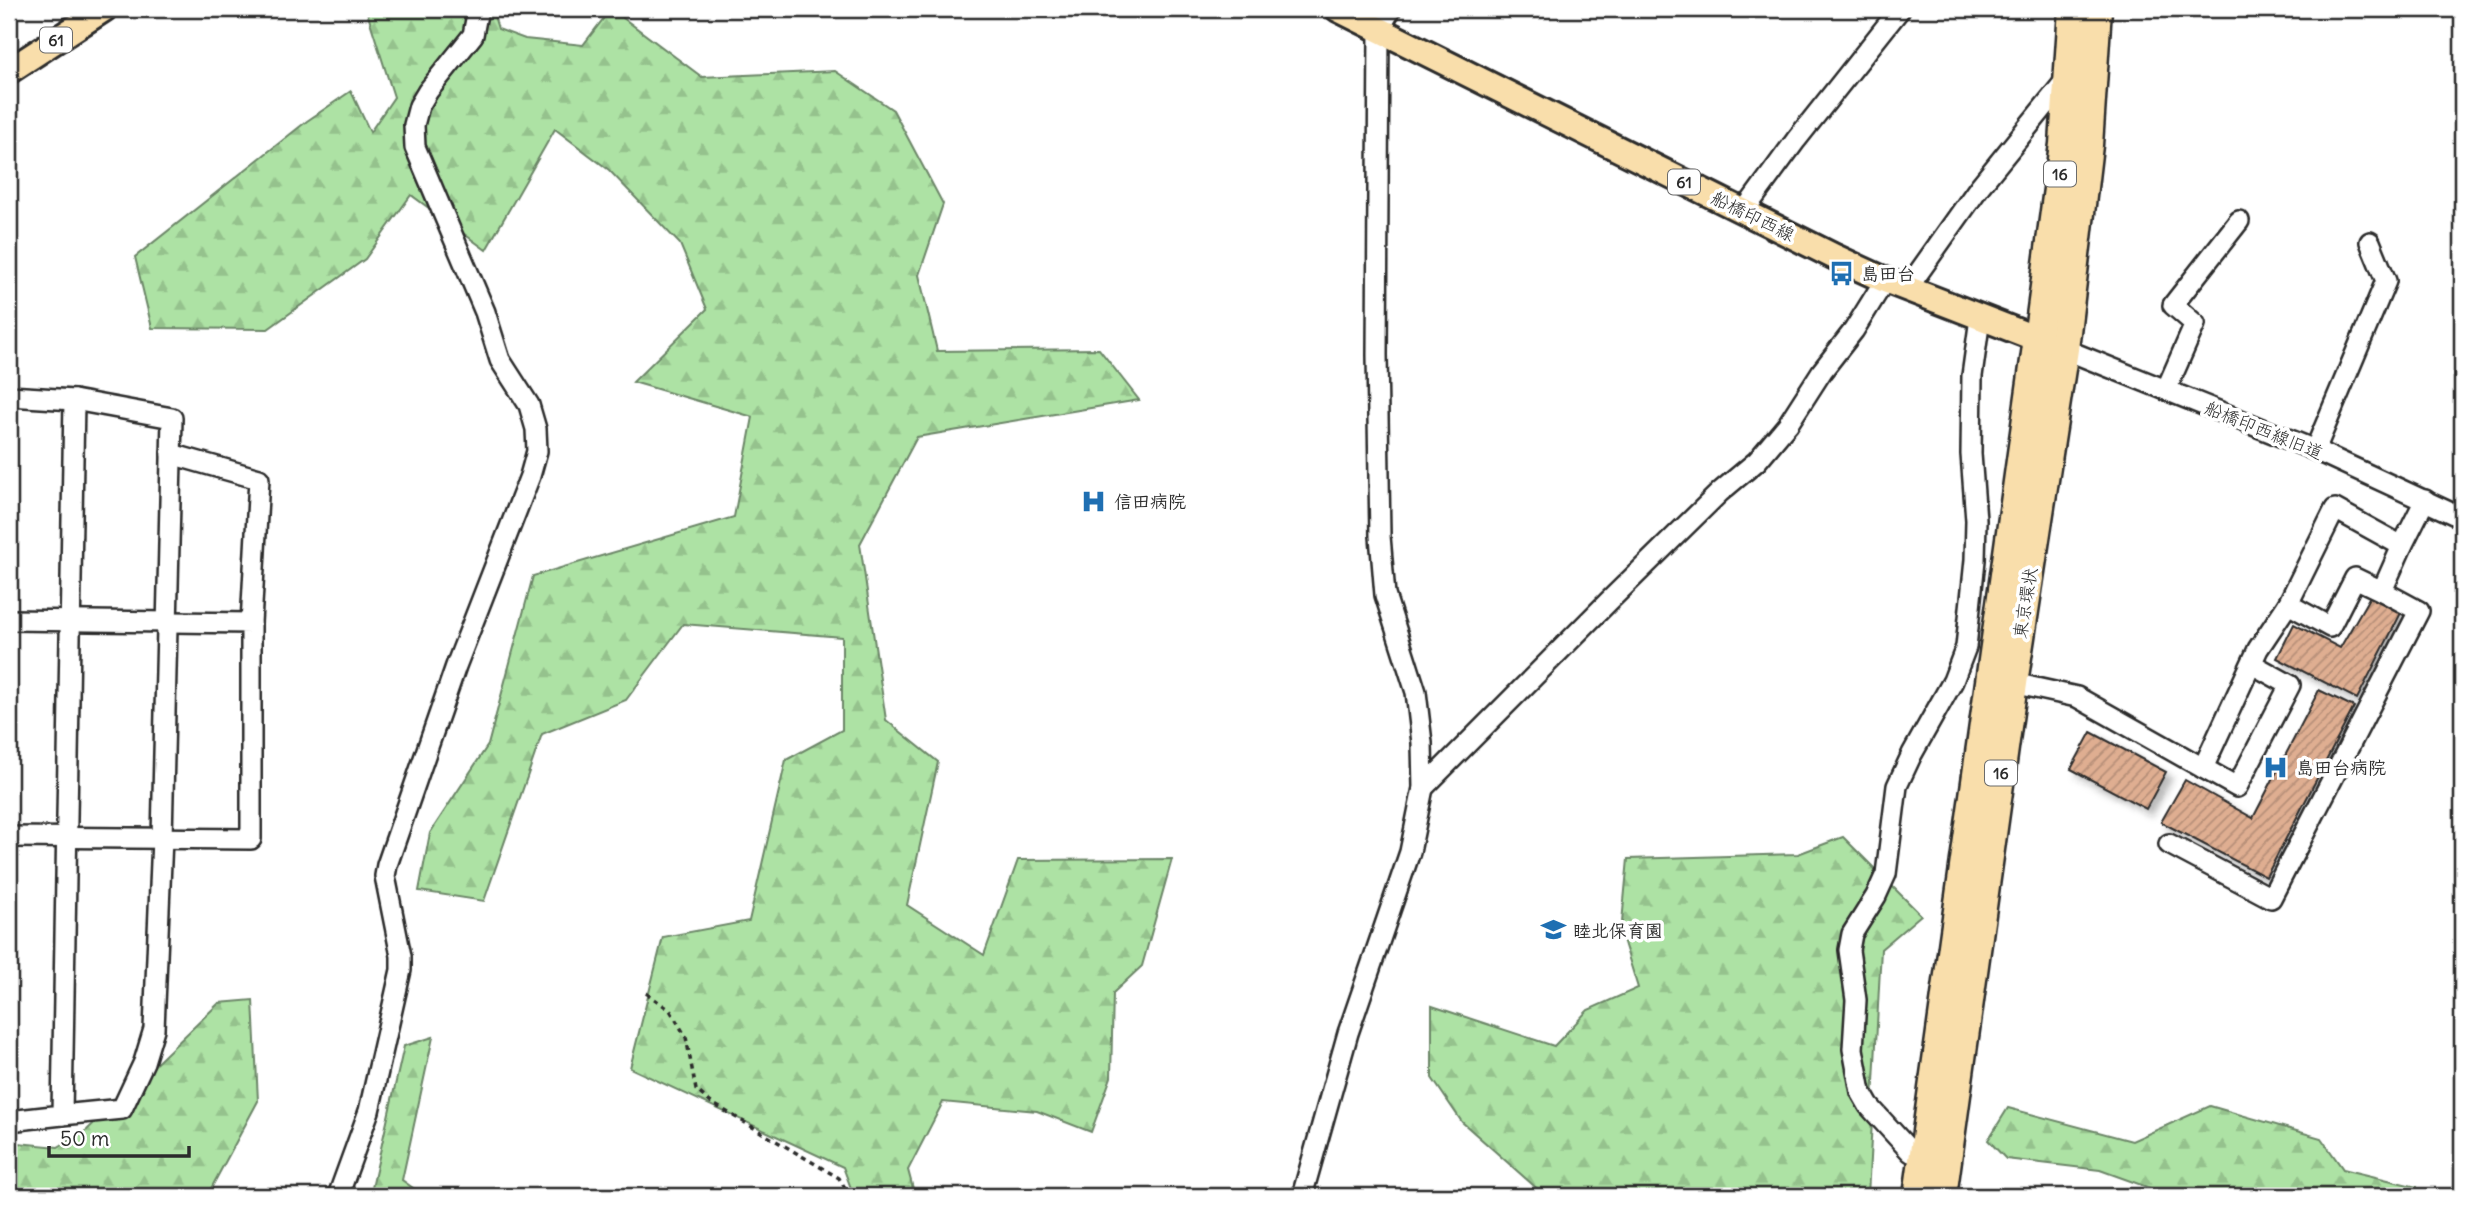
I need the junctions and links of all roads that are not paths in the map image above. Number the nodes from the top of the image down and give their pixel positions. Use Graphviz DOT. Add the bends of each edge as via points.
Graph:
graph roads {
  1 [pos="104,9"];
  2 [pos="478,9"];
  3 [pos="1338,9"];
  4 [pos="1900,9"];
  5 [pos="2094,12"];
  6 [pos="1385,19"];
  7 [pos="9,71"];
  8 [pos="2068,79"];
  9 [pos="1744,211"];
  10 [pos="2239,221"];
  11 [pos="2370,242"];
  12 [pos="1896,285"];
  13 [pos="1980,318"];
  14 [pos="2051,344"];
  15 [pos="2166,390"];
  16 [pos="9,396"];
  17 [pos="74,400"];
  18 [pos="2315,450"];
  19 [pos="171,454"];
  20 [pos="2425,500"];
  21 [pos="2462,518"];
  22 [pos="2402,546"];
  23 [pos="2382,591"];
  24 [pos="2288,604"];
  25 [pos="9,620"];
  26 [pos="71,620"];
  27 [pos="167,622"];
  28 [pos="251,623"];
  29 [pos="2252,664"];
  30 [pos="2013,683"];
  31 [pos="2203,768"];
  32 [pos="1423,788"];
  33 [pos="9,837"];
  34 [pos="66,837"];
  35 [pos="162,838"];
  36 [pos="2169,844"];
  37 [pos="62,1115"];
  38 [pos="9,1121"];
  39 [pos="1911,1152"];
  40 [pos="338,1196"];
  41 [pos="1302,1196"];
  42 [pos="1917,1196"];
  43 [pos="1942,1196"];
  1 -- 7 [label="main road, 61"];
  2 -- 40 [label="street" via="473,35 419,106 415,147 485,312 500,360 529,404 537,450 387,865 401,970 369,1111"];
  3 -- 6 [label="main road, 船橋印西線 / 61"];
  4 -- 9 [label="street"];
  5 -- 8 [label="highway, 東京環状 / 16"];
  5 -- 14 [label="highway, 東京環状 / 16" via="2088,145"];
  6 -- 9 [label="main road, 船橋印西線 / 61"];
  6 -- 32 [label="street" via="1377,355 1380,536 1385,596 1416,692"];
  8 -- 12 [label="street"];
  8 -- 14 [label="highway, 東京環状 / 16"];
  9 -- 12 [label="main road, 船橋印西線 / 61"];
  10 -- 15 [label="street" via="2173,305 2195,324"];
  11 -- 18 [label="street" via="2386,281"];
  12 -- 13 [label="main road, 船橋印西線 / 61"];
  12 -- 32 [label="street" via="1853,330 1758,461 1720,492"];
  13 -- 14 [label="main road, 船橋印西線 / 61"];
  13 -- 39 [label="street" via="1972,376 1976,520 1966,647 1897,786 1886,874 1852,934 1849,950 1856,1000 1853,1049 1861,1092"];
  14 -- 15 [label="street, 船橋印西線旧道"];
  14 -- 30 [label="highway, 東京環状 / 16"];
  14 -- 42 [label="highway, 東京環状 / 16"];
  15 -- 18 [label="street, 船橋印西線旧道"];
  16 -- 17 [label="street"];
  17 -- 19 [label="street" via="172,418"];
  17 -- 26 [label="street"];
  18 -- 20 [label="street, 船橋印西線旧道"];
  19 -- 27 [label="street"];
  19 -- 28 [label="street" via="259,479"];
  20 -- 21 [label="street, 船橋印西線旧道"];
  20 -- 22 [label="street"];
  22 -- 23 [label="street"];
  22 -- 24 [label="street" via="2335,509"];
  23 -- 24 [label="street" via="2355,578 2330,627"];
  23 -- 36 [label="street" via="2419,611 2271,898"];
  24 -- 29 [label="street"];
  25 -- 26 [label="street"];
  26 -- 27 [label="street"];
  26 -- 34 [label="street"];
  27 -- 28 [label="street"];
  27 -- 35 [label="street"];
  28 -- 35 [label="street" via="251,839"];
  29 -- 31 [label="street"];
  29 -- 31 [label="street" via="2290,685 2237,786"];
  30 -- 31 [label="street" via="2077,697"];
  30 -- 43 [label="highway, 東京環状 / 16"];
  32 -- 41 [label="street" via="1410,852 1348,1033"];
  33 -- 34 [label="street"];
  34 -- 35 [label="street"];
  34 -- 37 [label="street"];
  35 -- 37 [label="street" via="154,1029 144,1062 122,1109"];
  37 -- 38 [label="street"];
}
